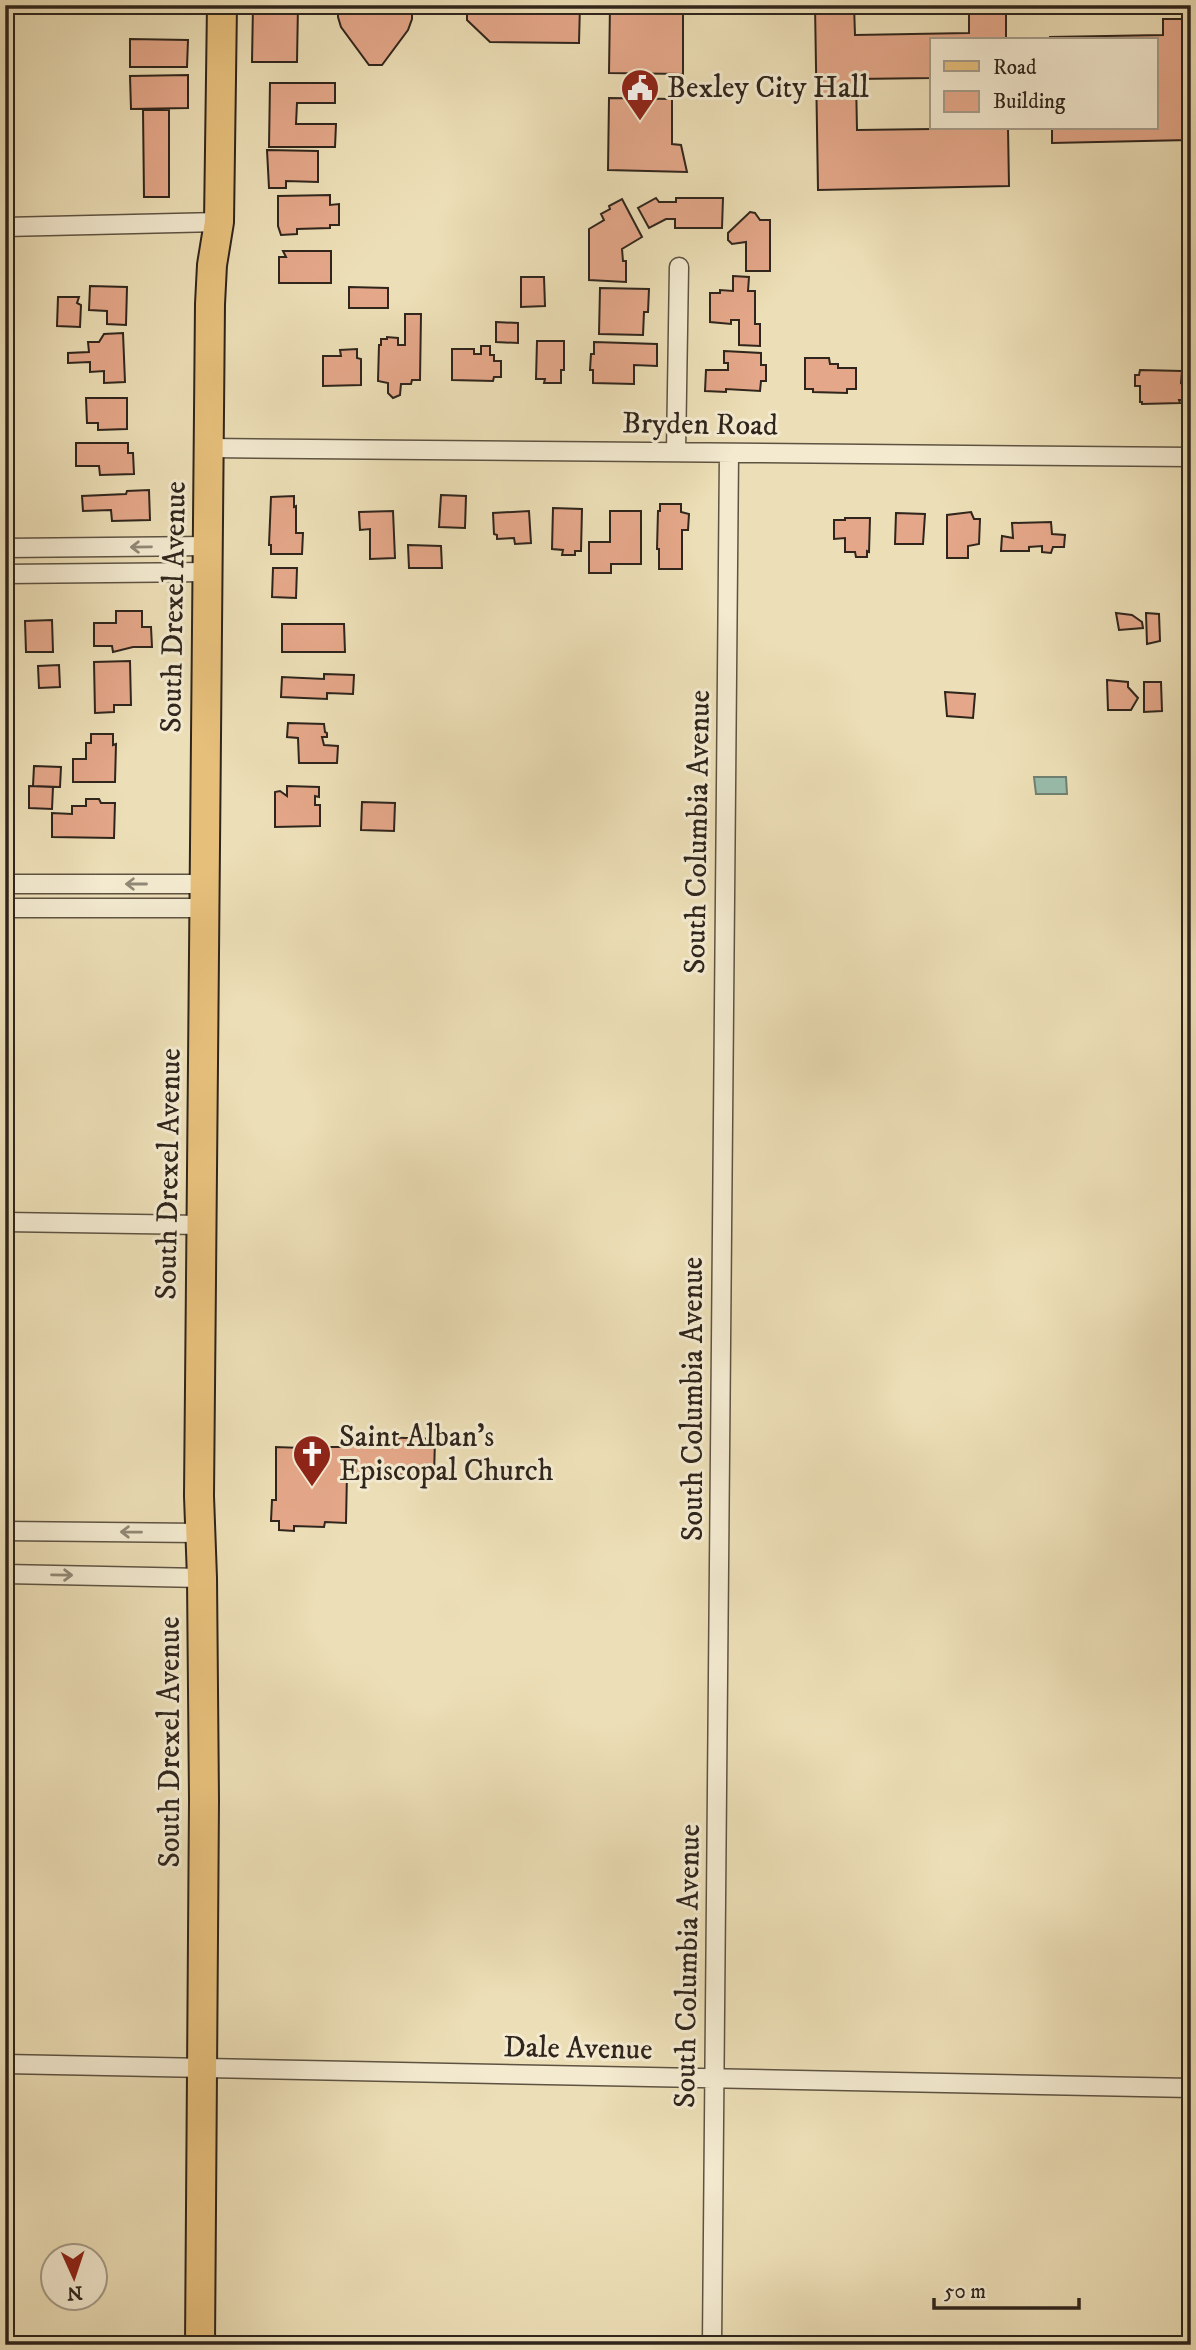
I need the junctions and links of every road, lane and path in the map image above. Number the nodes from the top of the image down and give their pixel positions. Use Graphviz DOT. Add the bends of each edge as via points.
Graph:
graph roads {
  1 [pos="222,5"];
  2 [pos="219,222"];
  3 [pos="5,227"];
  4 [pos="679,267"];
  5 [pos="209,448"];
  6 [pos="676,452"];
  7 [pos="729,453"];
  8 [pos="1191,457"];
  9 [pos="5,548"];
  10 [pos="209,559"];
  11 [pos="5,574"];
  12 [pos="5,884"];
  13 [pos="204,896"];
  14 [pos="5,908"];
  15 [pos="5,1222"];
  16 [pos="201,1225"];
  17 [pos="5,1531"];
  18 [pos="199,1533"];
  19 [pos="5,1574"];
  20 [pos="202,1578"];
  21 [pos="5,2064"];
  22 [pos="202,2070"];
  23 [pos="714,2079"];
  24 [pos="1191,2088"];
  25 [pos="200,2345"];
  26 [pos="712,2345"];
  1 -- 2 [label="main road, South Drexel Avenue"];
  2 -- 3 [label="street"];
  2 -- 5 [label="main road, South Drexel Avenue" via="212,265"];
  4 -- 6 [label="street"];
  5 -- 6 [label="street, Bryden Road"];
  5 -- 10 [label="main road, South Drexel Avenue"];
  6 -- 7 [label="street, Bryden Road"];
  7 -- 8 [label="street, Bryden Road"];
  7 -- 23 [label="street, South Columbia Avenue"];
  10 -- 9 [label="street, one-way"];
  10 -- 11 [label="street"];
  10 -- 13 [label="main road, South Drexel Avenue"];
  13 -- 12 [label="street, one-way"];
  13 -- 14 [label="street"];
  13 -- 16 [label="main road, South Drexel Avenue"];
  15 -- 16 [label="street"];
  16 -- 18 [label="main road, South Drexel Avenue"];
  18 -- 17 [label="street, one-way"];
  18 -- 20 [label="main road, South Drexel Avenue"];
  19 -- 20 [label="street, one-way"];
  20 -- 22 [label="main road, South Drexel Avenue"];
  21 -- 22 [label="street, Dale Avenue"];
  22 -- 23 [label="street, Dale Avenue"];
  22 -- 25 [label="main road, South Drexel Avenue"];
  23 -- 24 [label="street, Dale Avenue"];
  23 -- 26 [label="street, South Columbia Avenue"];
}
